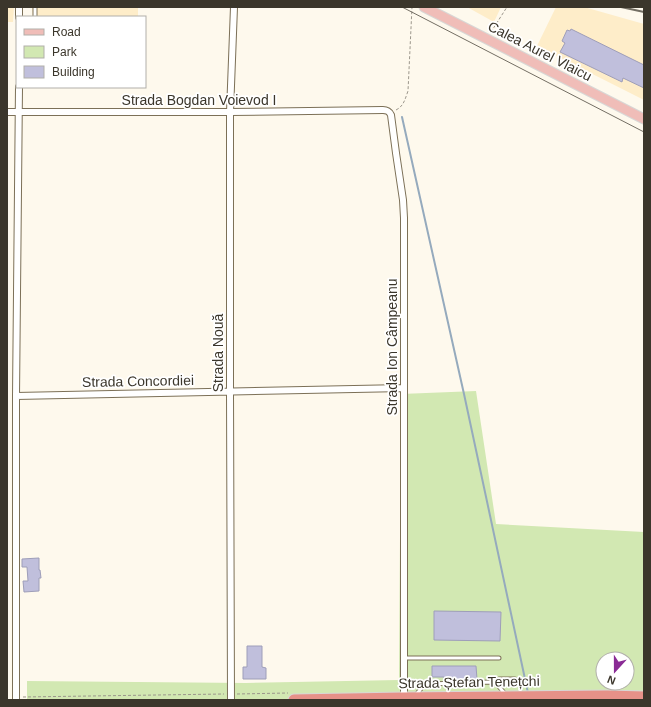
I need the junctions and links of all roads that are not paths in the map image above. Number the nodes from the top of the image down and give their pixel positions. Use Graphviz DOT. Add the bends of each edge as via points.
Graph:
graph roads {
  1 [pos="234,7"];
  2 [pos="424,7"];
  3 [pos="19,88"];
  4 [pos="7,112"];
  5 [pos="19,112"];
  6 [pos="230,112"];
  7 [pos="390,112"];
  8 [pos="644,119"];
  9 [pos="404,388"];
  10 [pos="230,391"];
  11 [pos="16,396"];
  12 [pos="404,658"];
  13 [pos="499,658"];
  14 [pos="515,679"];
  15 [pos="490,682"];
  16 [pos="231,697"];
  17 [pos="293,697"];
  18 [pos="507,697"];
  19 [pos="644,697"];
  20 [pos="408,698"];
  21 [pos="16,699"];
  1 -- 6 [label="street, Strada Nouă"];
  2 -- 8 [label="main road, Calea Aurel Vlaicu"];
  3 -- 5 [label="street"];
  4 -- 5 [label="street, Strada Bogdan Voievod I"];
  5 -- 6 [label="street, Strada Bogdan Voievod I"];
  5 -- 11 [label="street"];
  6 -- 7 [label="street, Strada Bogdan Voievod I"];
  6 -- 10 [label="street, Strada Nouă"];
  7 -- 9 [label="street, Strada Ion Câmpeanu" via="404,218"];
  9 -- 10 [label="street, Strada Concordiei"];
  9 -- 12 [label="street, Strada Ion Câmpeanu"];
  10 -- 11 [label="street, Strada Concordiei"];
  10 -- 16 [label="street, Strada Nouă"];
  11 -- 21 [label="street"];
  12 -- 13 [label="lane"];
  12 -- 20 [label="street, Strada Ion Câmpeanu"];
  14 -- 15 [label="lane"];
  15 -- 18 [label="lane" via="500,686"];
  15 -- 20 [label="lane" via="428,684"];
  17 -- 20 [label="highway, Strada Ștefan Tenețchi"];
  18 -- 19 [label="highway, Strada Ștefan Tenețchi"];
  18 -- 20 [label="highway, Strada Ștefan Tenețchi"];
}
